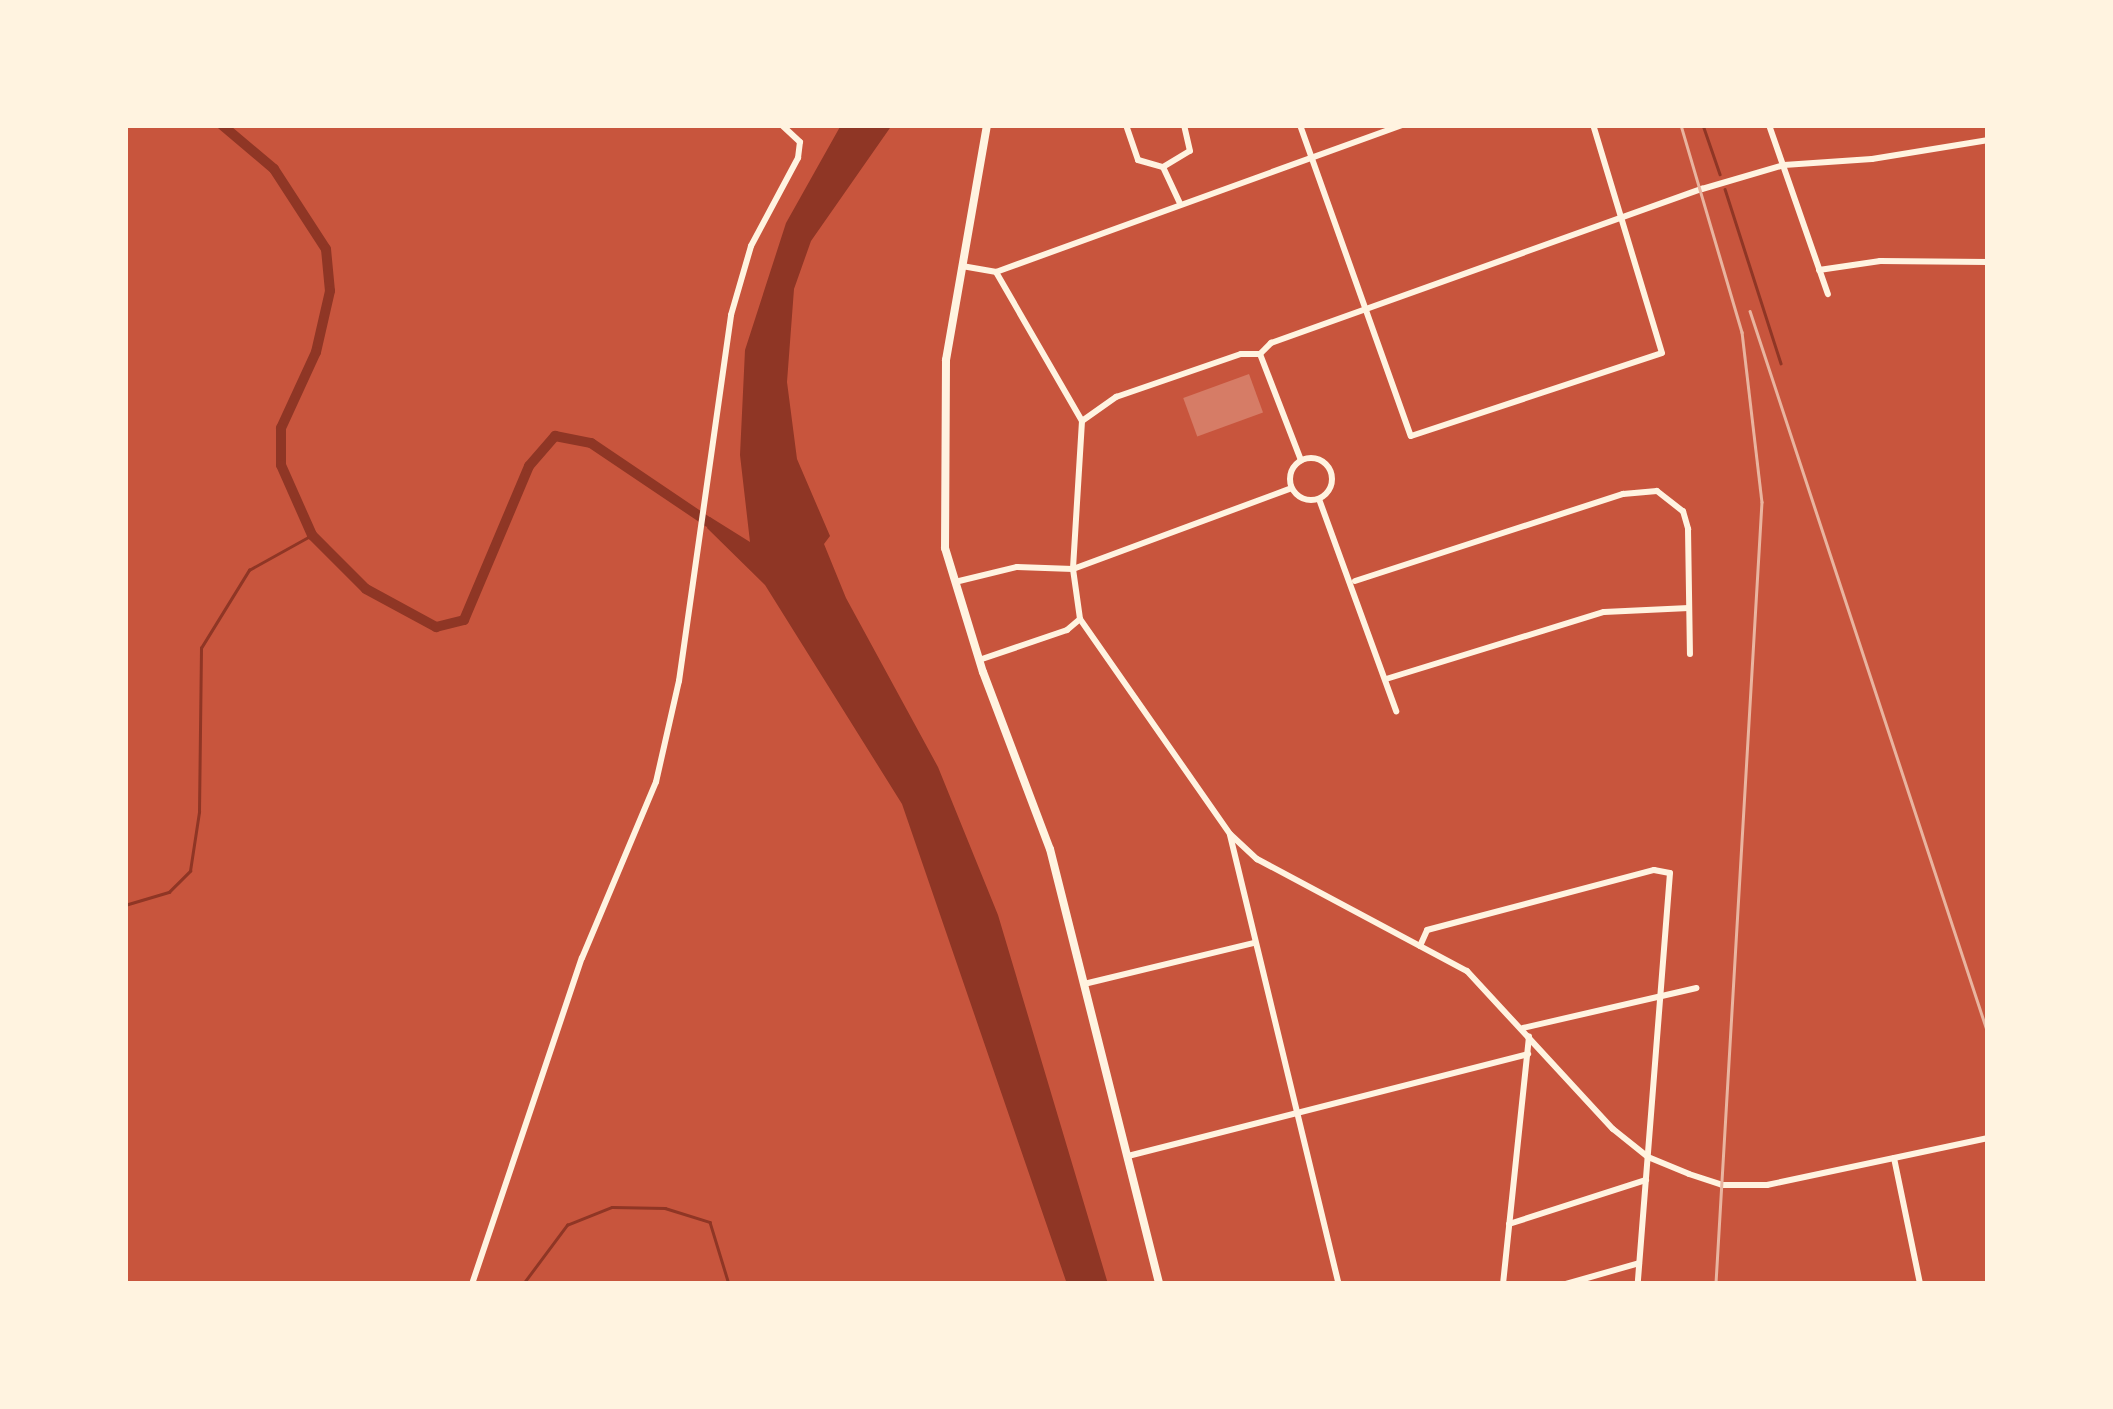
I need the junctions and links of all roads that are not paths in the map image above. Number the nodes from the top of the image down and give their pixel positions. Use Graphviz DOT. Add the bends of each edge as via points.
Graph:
graph roads {
  1 [pos="782,125"];
  2 [pos="987,125"];
  3 [pos="1126,125"];
  4 [pos="1184,125"];
  5 [pos="1300,125"];
  6 [pos="1402,125"];
  7 [pos="1593,125"];
  8 [pos="1770,125"];
  9 [pos="1988,140"];
  10 [pos="1311,158"];
  11 [pos="1784,165"];
  12 [pos="1163,168"];
  13 [pos="1180,203"];
  14 [pos="1623,217"];
  15 [pos="1988,262"];
  16 [pos="962,266"];
  17 [pos="1819,270"];
  18 [pos="996,272"];
  19 [pos="1828,294"];
  20 [pos="1367,310"];
  21 [pos="1260,354"];
  22 [pos="1082,421"];
  23 [pos="1302,460"];
  24 [pos="1292,488"];
  25 [pos="1320,499"];
  26 [pos="1073,569"];
  27 [pos="1354,581"];
  28 [pos="954,582"];
  29 [pos="1689,608"];
  30 [pos="1080,618"];
  31 [pos="1690,654"];
  32 [pos="979,660"];
  33 [pos="1386,678"];
  34 [pos="1396,711"];
  35 [pos="1230,834"];
  36 [pos="1253,943"];
  37 [pos="1420,946"];
  38 [pos="1084,984"];
  39 [pos="1696,988"];
  40 [pos="1659,996"];
  41 [pos="1523,1028"];
  42 [pos="1530,1035"];
  43 [pos="1528,1054"];
  44 [pos="1296,1114"];
  45 [pos="1988,1138"];
  46 [pos="1128,1156"];
  47 [pos="1648,1157"];
  48 [pos="1894,1158"];
  49 [pos="1647,1180"];
  50 [pos="1510,1224"];
  51 [pos="1640,1263"];
  52 [pos="472,1284"];
  53 [pos="1159,1284"];
  54 [pos="1339,1284"];
  55 [pos="1503,1284"];
  56 [pos="1566,1284"];
  57 [pos="1638,1284"];
  58 [pos="1920,1284"];
  1 -- 52 [label="street" via="800,142 798,158 751,246 732,315 679,681 656,782 582,958"];
  2 -- 16 [label="street"];
  3 -- 12 [label="street" via="1138,160"];
  4 -- 12 [label="street" via="1190,152"];
  5 -- 10 [label="street"];
  6 -- 10 [label="street"];
  7 -- 14 [label="street"];
  8 -- 11 [label="street"];
  9 -- 11 [label="street"];
  10 -- 13 [label="street"];
  10 -- 20 [label="street"];
  11 -- 14 [label="street"];
  11 -- 17 [label="street"];
  12 -- 13 [label="street"];
  13 -- 18 [label="street"];
  14 -- 20 [label="street"];
  14 -- 20 [label="street" via="1662,353 1411,436"];
  15 -- 17 [label="street" via="1880,261"];
  16 -- 18 [label="street"];
  16 -- 28 [label="street" via="946,360 941,480"];
  17 -- 19 [label="street"];
  18 -- 22 [label="street"];
  20 -- 21 [label="street" via="1271,343"];
  21 -- 22 [label="street" via="1242,354 1116,397"];
  21 -- 23 [label="street"];
  22 -- 26 [label="street"];
  23 -- 24 [label="street" via="1291,472"];
  23 -- 25 [label="street" via="1319,459 1332,472 1331,488"];
  24 -- 25 [label="street" via="1303,499"];
  24 -- 26 [label="street"];
  25 -- 27 [label="street"];
  26 -- 28 [label="street" via="1017,568"];
  26 -- 30 [label="street"];
  27 -- 29 [label="street" via="1641,489 1657,491 1683,512"];
  27 -- 33 [label="street"];
  28 -- 32 [label="street"];
  29 -- 31 [label="street"];
  29 -- 33 [label="street" via="1604,612"];
  30 -- 32 [label="street" via="1065,631"];
  30 -- 35 [label="street"];
  32 -- 38 [label="street" via="1045,833"];
  33 -- 34 [label="street"];
  35 -- 36 [label="street"];
  35 -- 37 [label="street" via="1326,900"];
  36 -- 38 [label="street"];
  36 -- 44 [label="street"];
  37 -- 40 [label="street" via="1426,930 1654,870 1670,873"];
  37 -- 41 [label="street" via="1467,971"];
  38 -- 46 [label="street"];
  39 -- 40 [label="street"];
  40 -- 41 [label="street"];
  40 -- 47 [label="street"];
  41 -- 42 [label="street"];
  42 -- 43 [label="street"];
  42 -- 47 [label="street"];
  43 -- 44 [label="street"];
  43 -- 50 [label="street"];
  44 -- 46 [label="street"];
  44 -- 54 [label="street"];
  45 -- 48 [label="street"];
  46 -- 53 [label="street"];
  47 -- 48 [label="street" via="1722,1185 1767,1185"];
  47 -- 49 [label="street"];
  48 -- 58 [label="street"];
  49 -- 50 [label="street"];
  49 -- 51 [label="street"];
  50 -- 55 [label="street"];
  51 -- 56 [label="street"];
  51 -- 57 [label="street"];
}
